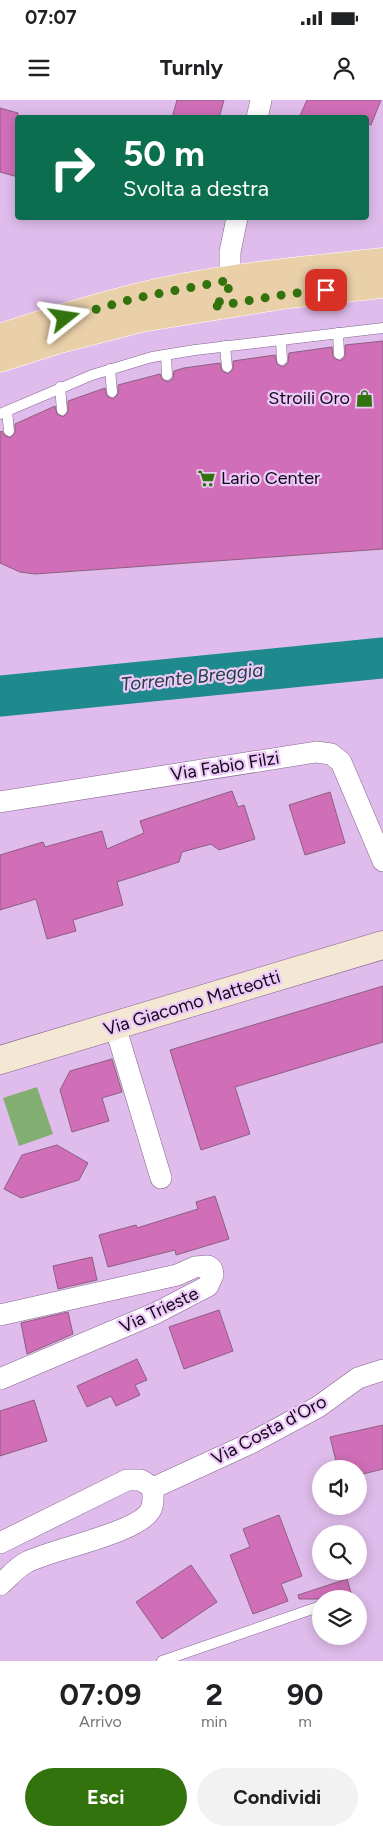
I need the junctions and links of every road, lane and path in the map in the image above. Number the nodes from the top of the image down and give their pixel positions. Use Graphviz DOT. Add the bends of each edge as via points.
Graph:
graph roads {
  1 [pos="261,100"];
  2 [pos="258,115"];
  3 [pos="237,220"];
  4 [pos="383,262"];
  5 [pos="230,280"];
  6 [pos="383,284"];
  7 [pos="211,307"];
  8 [pos="383,328"];
  9 [pos="338,333"];
  10 [pos="0,338"];
  11 [pos="281,340"];
  12 [pos="225,346"];
  13 [pos="340,354"];
  14 [pos="166,355"];
  15 [pos="0,358"];
  16 [pos="282,360"];
  17 [pos="227,366"];
  18 [pos="110,369"];
  19 [pos="167,375"];
  20 [pos="60,388"];
  21 [pos="112,392"];
  22 [pos="62,410"];
  23 [pos="4,412"];
  24 [pos="9,431"];
  25 [pos="0,802"];
  26 [pos="383,861"];
  27 [pos="383,945"];
  28 [pos="115,1026"];
  29 [pos="0,1060"];
  30 [pos="161,1178"];
  31 [pos="0,1316"];
  32 [pos="383,1370"];
  33 [pos="0,1378"];
  34 [pos="153,1488"];
  35 [pos="0,1543"];
  36 [pos="0,1585"];
  37 [pos="312,1609"];
  38 [pos="162,1661"];
  1 -- 2 [label="street"];
  3 -- 5 [label="street" via="230,252"];
  4 -- 5 [label="main road"];
  5 -- 7 [label="street" via="222,301"];
  5 -- 10 [label="main road" via="136,298"];
  6 -- 7 [label="main road" via="288,294"];
  7 -- 15 [label="main road" via="141,318"];
  8 -- 9 [label="lane"];
  9 -- 11 [label="lane"];
  9 -- 13 [label="lane"];
  11 -- 12 [label="lane"];
  11 -- 16 [label="lane"];
  12 -- 14 [label="lane"];
  12 -- 17 [label="lane"];
  14 -- 18 [label="lane"];
  14 -- 19 [label="lane"];
  18 -- 20 [label="lane"];
  18 -- 21 [label="lane"];
  20 -- 22 [label="lane"];
  20 -- 23 [label="lane"];
  23 -- 24 [label="lane"];
  25 -- 26 [label="street, Via Fabio Filzi" via="316,752 331,754 341,762"];
  27 -- 28 [label="street, Via Giacomo Matteotti"];
  28 -- 29 [label="street, Via Giacomo Matteotti"];
  28 -- 30 [label="street"];
  31 -- 33 [label="street, Via Trieste" via="178,1275 195,1267 208,1266 214,1275 208,1286 156,1313"];
  32 -- 34 [label="street, Via Costa d'Oro" via="358,1378 318,1407 249,1444"];
  34 -- 35 [label="street" via="141,1480 127,1480"];
  34 -- 36 [label="street" via="151,1510 143,1519 112,1534 25,1563"];
  37 -- 38 [label="lane"];
}
